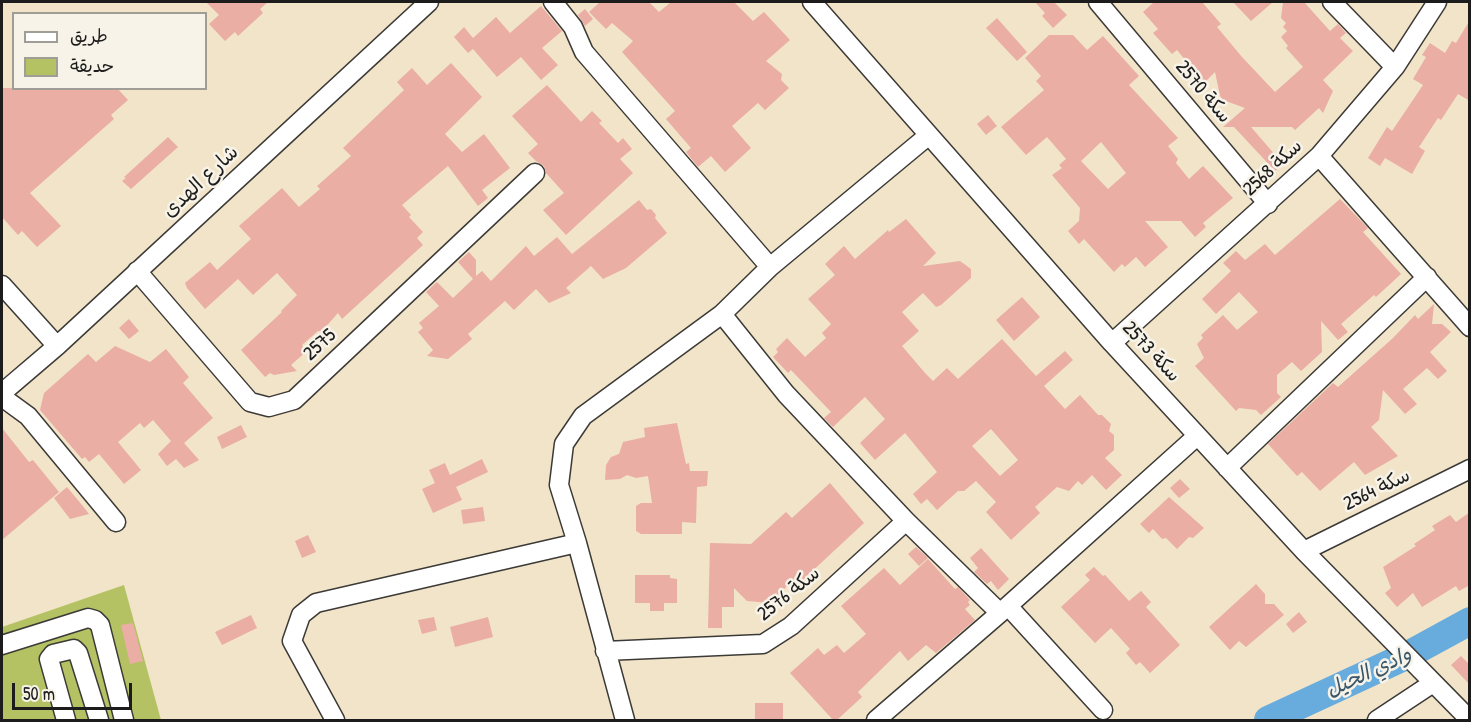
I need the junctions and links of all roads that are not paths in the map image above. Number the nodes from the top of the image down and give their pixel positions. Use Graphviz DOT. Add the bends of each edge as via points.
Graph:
graph roads {
  1 [pos="429,2"];
  2 [pos="553,2"];
  3 [pos="812,2"];
  4 [pos="1332,2"];
  5 [pos="1437,2"];
  6 [pos="1105,4"];
  7 [pos="1395,67"];
  8 [pos="929,135"];
  9 [pos="1320,156"];
  10 [pos="535,173"];
  11 [pos="1268,204"];
  12 [pos="770,267"];
  13 [pos="137,272"];
  14 [pos="1427,277"];
  15 [pos="2,285"];
  16 [pos="722,314"];
  17 [pos="1470,327"];
  18 [pos="1112,343"];
  19 [pos="57,346"];
  20 [pos="2,393"];
  21 [pos="2,397"];
  22 [pos="1197,436"];
  23 [pos="1227,468"];
  24 [pos="1470,469"];
  25 [pos="906,521"];
  26 [pos="116,522"];
  27 [pos="578,543"];
  28 [pos="1304,551"];
  29 [pos="1004,610"];
  30 [pos="2,645"];
  31 [pos="605,651"];
  32 [pos="1433,683"];
  33 [pos="1104,710"];
  34 [pos="66,720"];
  35 [pos="99,720"];
  36 [pos="124,720"];
  37 [pos="334,720"];
  38 [pos="625,720"];
  39 [pos="876,720"];
  40 [pos="1377,720"];
  41 [pos="1470,720"];
  1 -- 13 [label="street, شارع الهدى"];
  2 -- 12 [label="street" via="573,27 584,52"];
  3 -- 8 [label="street, سكة 2573"];
  4 -- 7 [label="street"];
  5 -- 7 [label="street, سكة 2568"];
  6 -- 11 [label="street, سكة 2570"];
  7 -- 9 [label="street, سكة 2568"];
  8 -- 12 [label="street"];
  8 -- 18 [label="street, سكة 2573"];
  9 -- 11 [label="street, سكة 2568"];
  9 -- 14 [label="street"];
  10 -- 13 [label="street, 2575" via="294,400 269,407 250,402"];
  11 -- 18 [label="street, سكة 2568"];
  12 -- 16 [label="street"];
  13 -- 19 [label="street, شارع الهدى"];
  14 -- 17 [label="street"];
  14 -- 23 [label="street"];
  15 -- 19 [label="street"];
  16 -- 25 [label="street" via="786,394"];
  16 -- 27 [label="street" via="583,416 564,444 560,485"];
  18 -- 22 [label="street, سكة 2573"];
  19 -- 20 [label="street, شارع الهدى"];
  21 -- 26 [label="street" via="28,416"];
  22 -- 23 [label="street, سكة 2573"];
  22 -- 29 [label="street"];
  23 -- 28 [label="street, سكة 2573"];
  24 -- 28 [label="street, سكة 2564"];
  25 -- 29 [label="street"];
  25 -- 31 [label="street, سكة 2576" via="791,626 763,644"];
  27 -- 31 [label="street"];
  27 -- 37 [label="street" via="316,603 301,615 292,641"];
  28 -- 32 [label="street, سكة 2573"];
  29 -- 33 [label="street"];
  29 -- 39 [label="street"];
  30 -- 36 [label="street" via="88,618 95,620 100,625"];
  31 -- 38 [label="street"];
  32 -- 40 [label="street"];
  32 -- 41 [label="street, سكة 2573"];
  34 -- 35 [label="street" via="49,659 53,654 74,649"];
}
